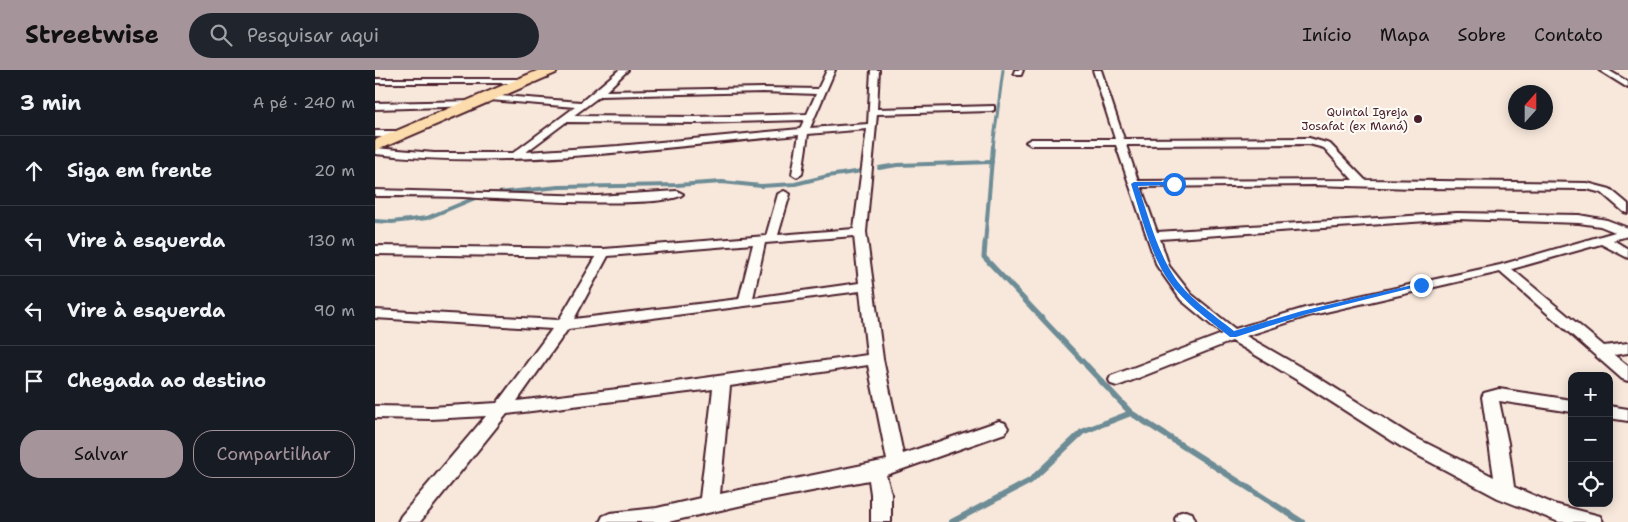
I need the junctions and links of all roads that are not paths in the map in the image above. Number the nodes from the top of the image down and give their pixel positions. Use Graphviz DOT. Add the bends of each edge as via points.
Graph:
graph roads {
  1 [pos="540,70"];
  2 [pos="551,70"];
  3 [pos="559,70"];
  4 [pos="624,70"];
  5 [pos="831,70"];
  6 [pos="875,70"];
  7 [pos="1097,70"];
  8 [pos="1603,70"];
  9 [pos="375,81"];
  10 [pos="521,82"];
  11 [pos="1628,86"];
  12 [pos="821,92"];
  13 [pos="597,94"];
  14 [pos="483,101"];
  15 [pos="583,105"];
  16 [pos="375,106"];
  17 [pos="991,108"];
  18 [pos="872,112"];
  19 [pos="810,117"];
  20 [pos="564,119"];
  21 [pos="872,126"];
  22 [pos="804,130"];
  23 [pos="375,134"];
  24 [pos="405,134"];
  25 [pos="1120,141"];
  26 [pos="1031,142"];
  27 [pos="375,146"];
  28 [pos="375,151"];
  29 [pos="515,156"];
  30 [pos="797,174"];
  31 [pos="1361,182"];
  32 [pos="1134,184"];
  33 [pos="375,193"];
  34 [pos="677,194"];
  35 [pos="784,194"];
  36 [pos="1628,210"];
  37 [pos="860,232"];
  38 [pos="1626,232"];
  39 [pos="1152,236"];
  40 [pos="766,239"];
  41 [pos="1604,240"];
  42 [pos="375,250"];
  43 [pos="604,253"];
  44 [pos="1628,254"];
  45 [pos="1503,268"];
  46 [pos="867,286"];
  47 [pos="745,303"];
  48 [pos="375,314"];
  49 [pos="563,324"];
  50 [pos="1233,335"];
  51 [pos="1628,348"];
  52 [pos="1601,352"];
  53 [pos="875,359"];
  54 [pos="1628,375"];
  55 [pos="1117,380"];
  56 [pos="722,383"];
  57 [pos="1568,405"];
  58 [pos="502,409"];
  59 [pos="375,412"];
  60 [pos="1613,413"];
  61 [pos="1628,415"];
  62 [pos="999,428"];
  63 [pos="896,462"];
  64 [pos="876,470"];
  65 [pos="1505,492"];
  66 [pos="709,504"];
  67 [pos="408,522"];
  68 [pos="610,522"];
  69 [pos="881,522"];
  70 [pos="1593,522"];
  1 -- 10 [label="street"];
  2 -- 10 [label="highway"];
  3 -- 10 [label="highway"];
  4 -- 13 [label="street"];
  5 -- 12 [label="street"];
  6 -- 18 [label="street"];
  7 -- 25 [label="street"];
  8 -- 11 [label="street"];
  9 -- 10 [label="street"];
  10 -- 14 [label="highway"];
  12 -- 13 [label="street" via="763,90"];
  12 -- 19 [label="street"];
  13 -- 15 [label="street"];
  14 -- 15 [label="street"];
  14 -- 16 [label="street"];
  14 -- 24 [label="highway"];
  15 -- 20 [label="street"];
  17 -- 18 [label="street"];
  18 -- 21 [label="street"];
  19 -- 20 [label="street"];
  19 -- 22 [label="street"];
  20 -- 29 [label="street"];
  21 -- 22 [label="street"];
  21 -- 37 [label="street"];
  22 -- 29 [label="street" via="607,152"];
  22 -- 30 [label="street"];
  23 -- 24 [label="street"];
  24 -- 27 [label="highway"];
  25 -- 26 [label="street"];
  25 -- 31 [label="street" via="1314,142 1327,146"];
  25 -- 32 [label="street"];
  28 -- 29 [label="street" via="414,156"];
  31 -- 32 [label="street"];
  31 -- 36 [label="street" via="1597,187"];
  32 -- 39 [label="street"];
  33 -- 34 [label="street" via="638,200"];
  35 -- 40 [label="street"];
  37 -- 40 [label="street"];
  37 -- 46 [label="street"];
  38 -- 39 [label="street" via="1603,223 1579,219 1466,216"];
  38 -- 41 [label="street"];
  39 -- 50 [label="street" via="1163,266 1186,297"];
  40 -- 43 [label="street"];
  40 -- 47 [label="street"];
  41 -- 44 [label="street"];
  41 -- 45 [label="street"];
  42 -- 43 [label="street"];
  43 -- 49 [label="street"];
  45 -- 50 [label="street" via="1331,306"];
  45 -- 52 [label="street"];
  46 -- 47 [label="street"];
  46 -- 53 [label="street"];
  47 -- 49 [label="street"];
  48 -- 49 [label="street"];
  49 -- 58 [label="street"];
  50 -- 55 [label="street"];
  50 -- 65 [label="street" via="1406,441"];
  51 -- 52 [label="street"];
  52 -- 54 [label="street"];
  53 -- 56 [label="street"];
  53 -- 63 [label="street"];
  56 -- 58 [label="street"];
  56 -- 66 [label="street"];
  57 -- 65 [label="street" via="1499,395 1490,397"];
  58 -- 59 [label="street"];
  58 -- 67 [label="street"];
  60 -- 61 [label="street"];
  62 -- 63 [label="street"];
  63 -- 64 [label="street"];
  64 -- 66 [label="street"];
  64 -- 69 [label="street" via="881,494"];
  65 -- 70 [label="street" via="1552,512"];
  66 -- 68 [label="street" via="657,516"];
}
